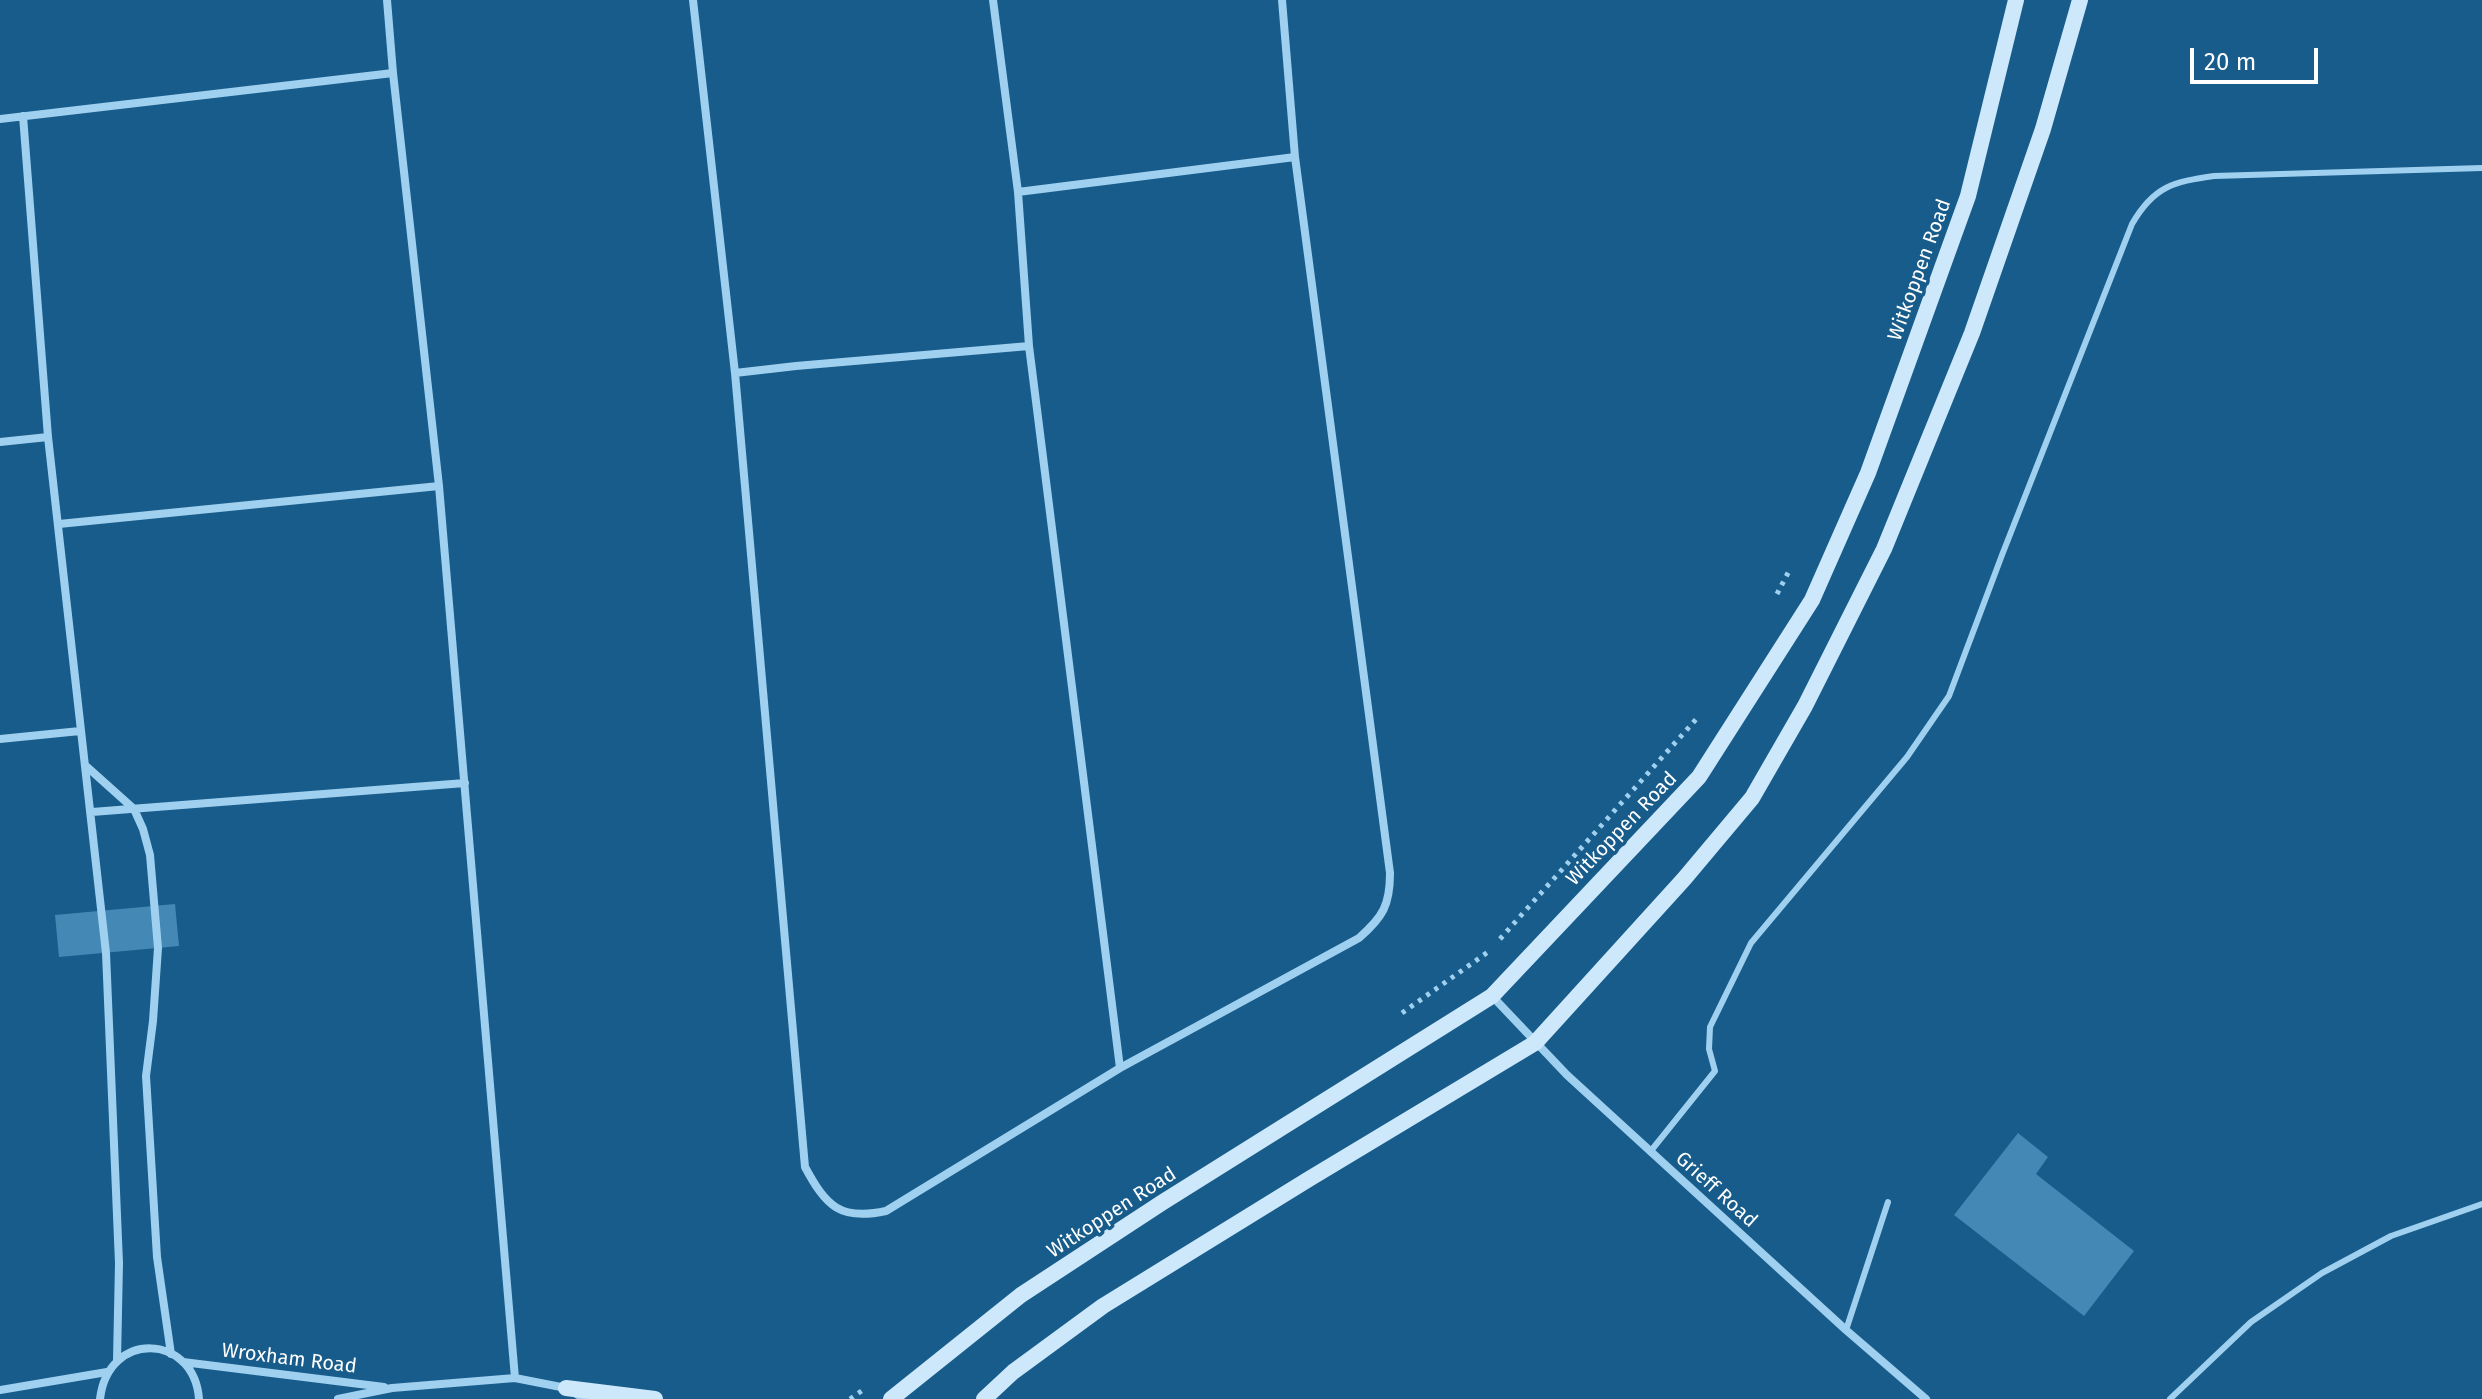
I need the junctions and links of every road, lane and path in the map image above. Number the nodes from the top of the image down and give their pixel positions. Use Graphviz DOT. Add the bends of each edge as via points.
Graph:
graph roads {
  1 [pos="387,0"];
  2 [pos="693,0"];
  3 [pos="993,0"];
  4 [pos="1282,0"];
  5 [pos="2016,0"];
  6 [pos="2080,0"];
  7 [pos="393,73"];
  8 [pos="23,116"];
  9 [pos="0,119"];
  10 [pos="1295,157"];
  11 [pos="2482,168"];
  12 [pos="1018,192"];
  13 [pos="1029,346"];
  14 [pos="735,373"];
  15 [pos="48,437"];
  16 [pos="0,442"];
  17 [pos="439,486"];
  18 [pos="59,524"];
  19 [pos="1789,569"];
  20 [pos="1775,597"];
  21 [pos="1700,715"];
  22 [pos="80,731"];
  23 [pos="0,739"];
  24 [pos="86,766"];
  25 [pos="465,783"];
  26 [pos="134,809"];
  27 [pos="92,812"];
  28 [pos="1492,996"];
  29 [pos="1398,1016"];
  30 [pos="1535,1043"];
  31 [pos="1120,1068"];
  32 [pos="1650,1152"];
  33 [pos="1888,1202"];
  34 [pos="2482,1204"];
  35 [pos="1846,1330"];
  36 [pos="171,1354"];
  37 [pos="117,1360"];
  38 [pos="183,1362"];
  39 [pos="107,1372"];
  40 [pos="515,1378"];
  41 [pos="392,1388"];
  42 [pos="0,1390"];
  43 [pos="863,1390"];
  44 [pos="572,1393"];
  45 [pos="100,1399"];
  46 [pos="199,1399"];
  47 [pos="338,1399"];
  48 [pos="585,1399"];
  49 [pos="655,1399"];
  50 [pos="850,1399"];
  51 [pos="891,1399"];
  52 [pos="984,1399"];
  53 [pos="1926,1399"];
  54 [pos="2170,1399"];
  1 -- 7 [label="street"];
  2 -- 14 [label="street"];
  3 -- 12 [label="street"];
  4 -- 10 [label="street"];
  5 -- 28 [label="main road, Witkoppen Road" via="1968,196 1868,473 1812,600 1699,777"];
  6 -- 30 [label="main road" via="2043,129 1972,333 1884,549 1805,706 1752,798"];
  7 -- 8 [label="street"];
  7 -- 17 [label="street"];
  8 -- 9 [label="street"];
  8 -- 15 [label="street"];
  10 -- 12 [label="street"];
  10 -- 31 [label="street" via="1390,895 1375,925 1359,938"];
  11 -- 32 [label="lane" via="2214,176 2176,182 2141,209 1949,696 1907,757 1751,943 1710,1027 1715,1071"];
  12 -- 13 [label="street"];
  13 -- 14 [label="street"];
  13 -- 31 [label="street"];
  14 -- 31 [label="street" via="805,1167 816,1187 835,1208 849,1213 886,1211"];
  15 -- 16 [label="street"];
  15 -- 18 [label="street"];
  17 -- 18 [label="street"];
  17 -- 25 [label="street"];
  18 -- 22 [label="street"];
  19 -- 20 [label="path"];
  21 -- 29 [label="path" via="1486,954"];
  22 -- 23 [label="street"];
  22 -- 24 [label="street"];
  24 -- 26 [label="street"];
  24 -- 27 [label="street"];
  25 -- 26 [label="street"];
  25 -- 40 [label="street"];
  26 -- 27 [label="street"];
  26 -- 36 [label="street" via="150,855 157,924 146,1076 157,1257"];
  27 -- 37 [label="street" via="106,953 119,1263"];
  28 -- 30 [label="street, Grieff Road"];
  28 -- 51 [label="main road, Witkoppen Road" via="1021,1295"];
  30 -- 32 [label="street, Grieff Road"];
  30 -- 52 [label="main road" via="1103,1306"];
  32 -- 35 [label="street, Grieff Road"];
  33 -- 35 [label="lane"];
  34 -- 54 [label="lane" via="2391,1236 2322,1273 2251,1322"];
  35 -- 53 [label="street, Grieff Road"];
  36 -- 37 [label="street" via="144,1349"];
  36 -- 38 [label="street"];
  37 -- 39 [label="street"];
  38 -- 41 [label="street, Wroxham Road"];
  38 -- 46 [label="street" via="192,1372"];
  39 -- 42 [label="street"];
  39 -- 45 [label="street"];
  40 -- 41 [label="street, Wroxham Road"];
  40 -- 44 [label="street, Wroxham Road"];
  41 -- 47 [label="street, Wroxham Road"];
  43 -- 50 [label="path"];
  44 -- 48 [label="street, Wroxham Road"];
  44 -- 49 [label="main road"];
}
